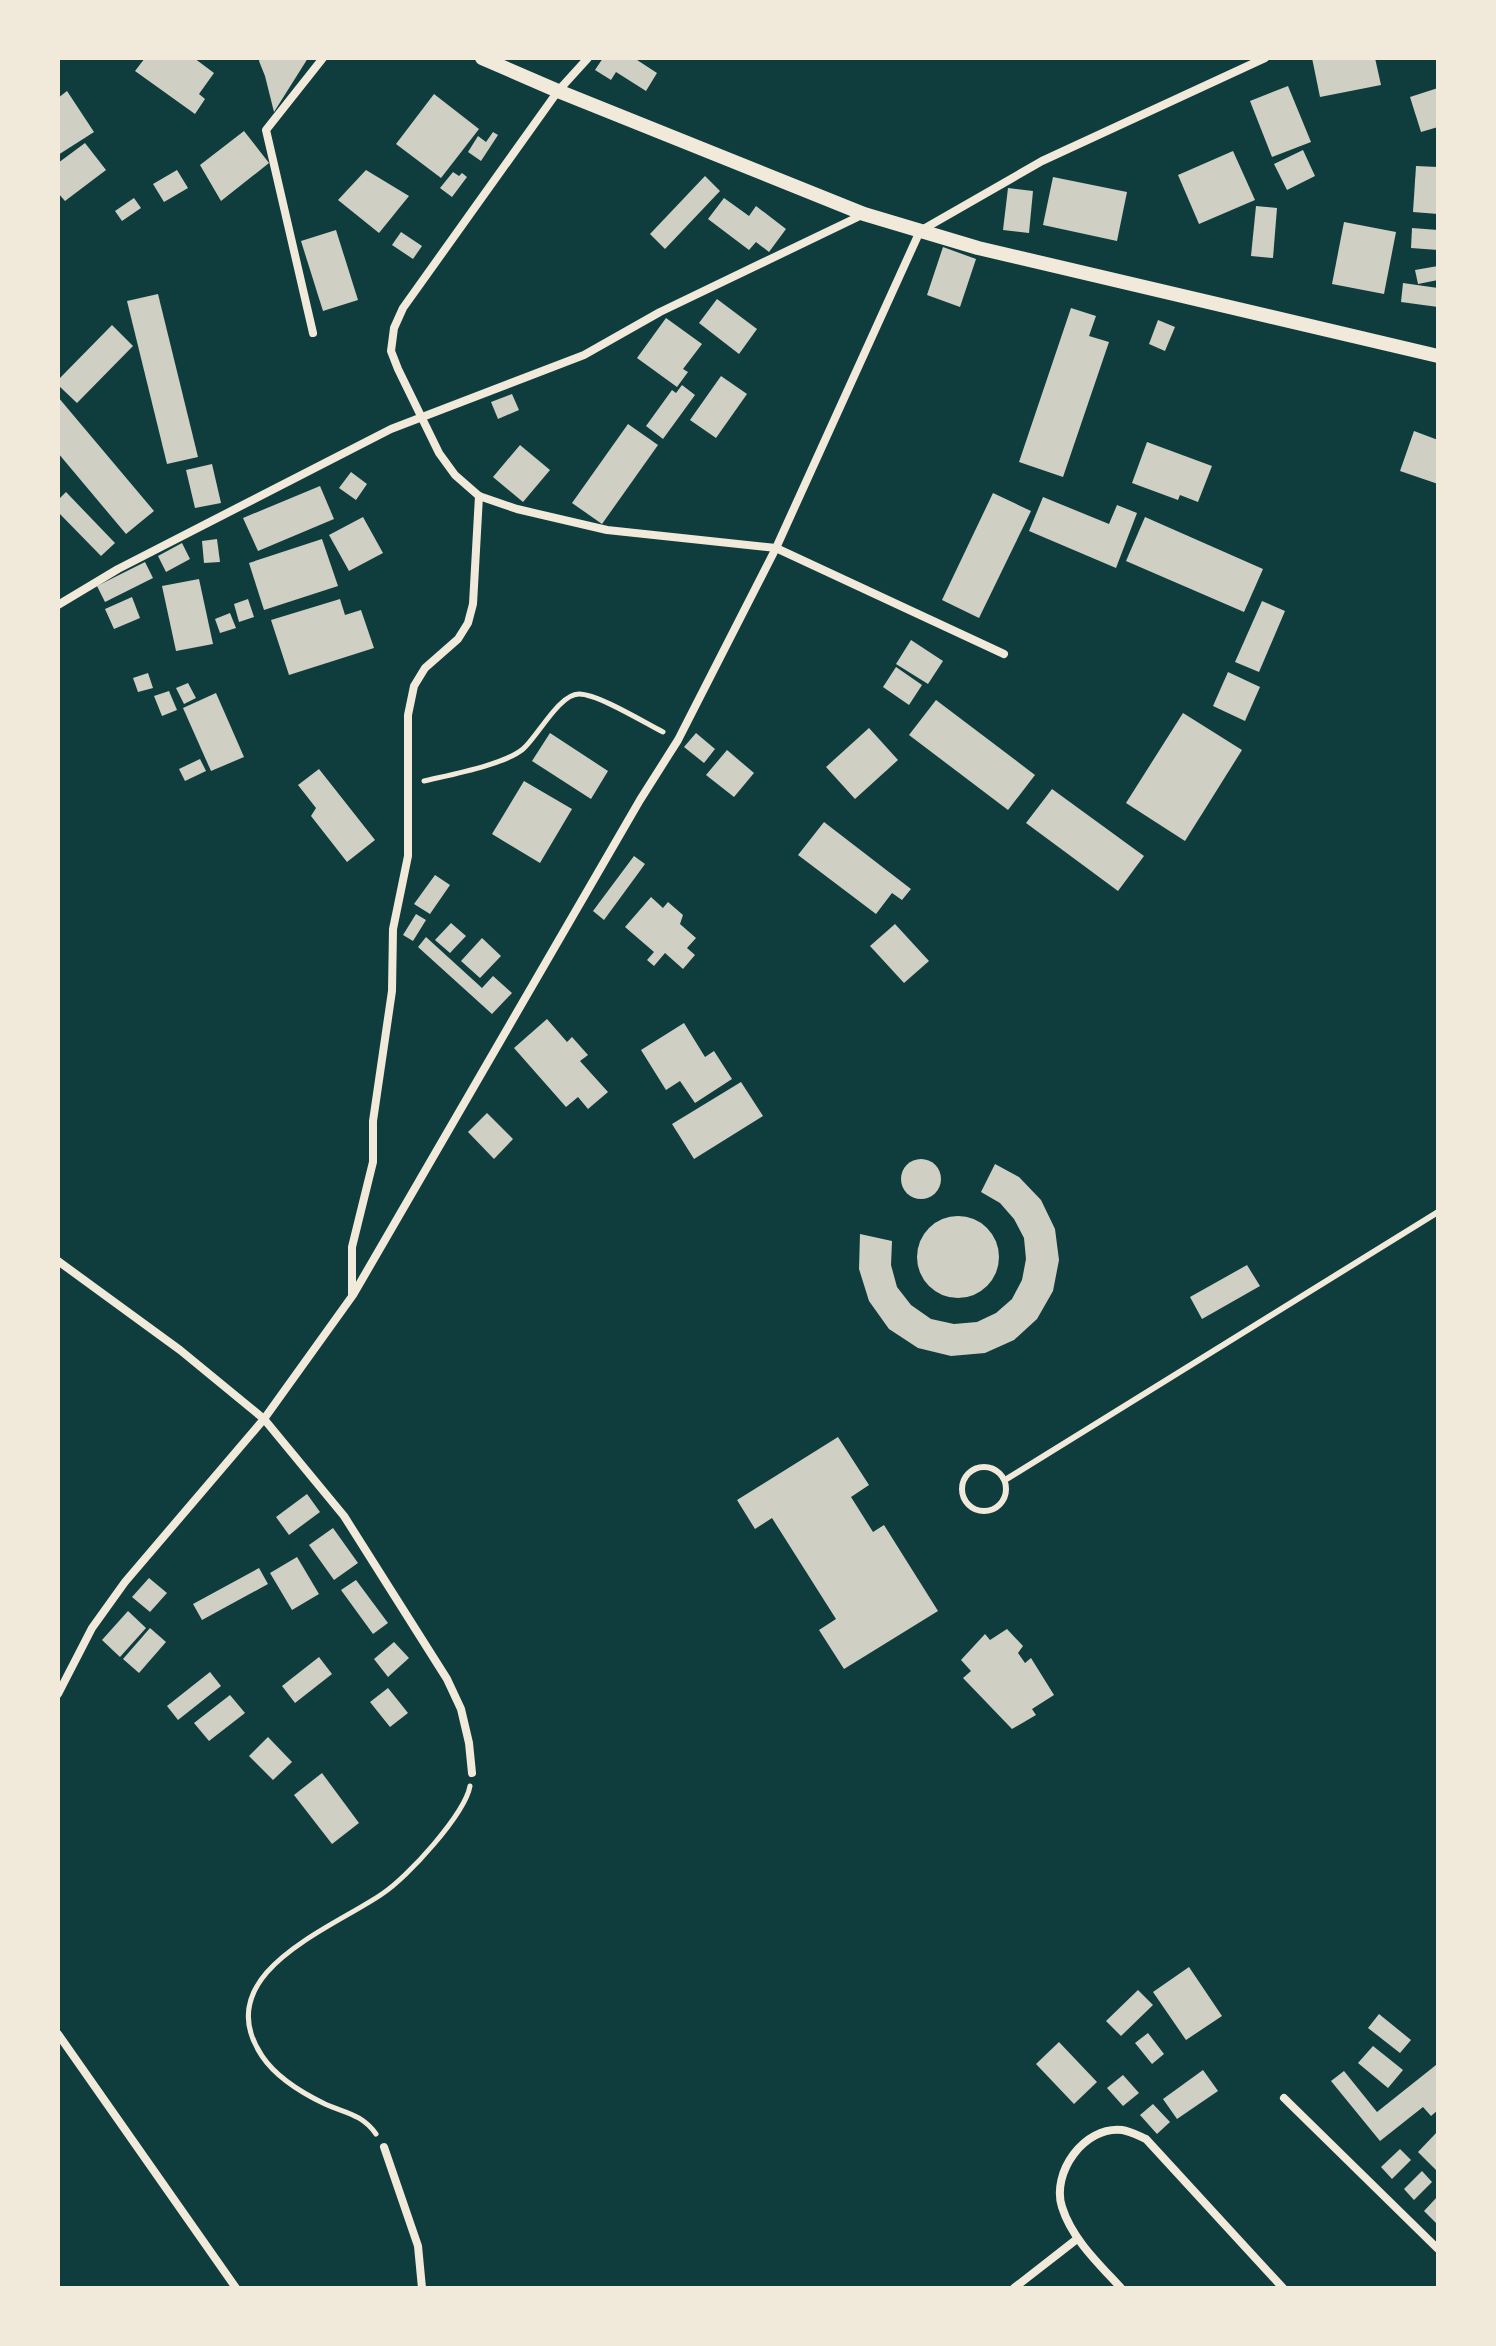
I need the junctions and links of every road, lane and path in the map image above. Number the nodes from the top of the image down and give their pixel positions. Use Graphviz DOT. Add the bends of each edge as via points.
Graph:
graph roads {
  1 [pos="323,58"];
  2 [pos="482,58"];
  3 [pos="588,58"];
  4 [pos="1265,58"];
  5 [pos="558,91"];
  6 [pos="864,214"];
  7 [pos="920,231"];
  8 [pos="313,333"];
  9 [pos="1438,356"];
  10 [pos="419,417"];
  11 [pos="479,496"];
  12 [pos="776,548"];
  13 [pos="58,605"];
  14 [pos="1004,654"];
  15 [pos="678,740"];
  16 [pos="406,786"];
  17 [pos="1438,1212"];
  18 [pos="58,1261"];
  19 [pos="353,1295"];
  20 [pos="264,1419"];
  21 [pos="1005,1480"];
  22 [pos="58,1694"];
  23 [pos="472,1773"];
  24 [pos="58,2034"];
  25 [pos="1284,2098"];
  26 [pos="384,2147"];
  27 [pos="1077,2239"];
  28 [pos="1438,2249"];
  29 [pos="236,2288"];
  30 [pos="422,2288"];
  31 [pos="1014,2288"];
  32 [pos="1121,2288"];
  33 [pos="1283,2288"];
  1 -- 8 [label="street" via="266,130"];
  2 -- 5 [label="street"];
  3 -- 5 [label="street"];
  4 -- 7 [label="street" via="1042,161"];
  5 -- 6 [label="street"];
  5 -- 10 [label="street" via="394,328 391,351"];
  6 -- 7 [label="street"];
  6 -- 10 [label="street" via="660,312 584,355"];
  7 -- 9 [label="street"];
  7 -- 12 [label="street"];
  10 -- 11 [label="street" via="455,475"];
  10 -- 13 [label="street" via="118,569"];
  11 -- 12 [label="street" via="607,530"];
  11 -- 16 [label="street" via="473,604 458,639 425,668 414,686"];
  12 -- 14 [label="street"];
  12 -- 15 [label="street"];
  15 -- 16 [label="path" via="579,694 561,704 521,751"];
  15 -- 19 [label="street"];
  16 -- 19 [label="street" via="408,856 393,929 392,991 373,1121 373,1162 352,1247"];
  17 -- 21 [label="lane"];
  18 -- 20 [label="street"];
  19 -- 20 [label="street"];
  20 -- 22 [label="street" via="125,1582 92,1628"];
  20 -- 23 [label="street" via="344,1516 447,1679 461,1709"];
  21 -- 21 [label="lane" via="1005,1497 994,1510 976,1511 963,1499 962,1481 974,1468 992,1468"];
  23 -- 26 [label="path" via="458,1813 407,1873 278,1959 258,1982 247,2012 251,2036 263,2058 290,2083 365,2120"];
  24 -- 29 [label="street"];
  25 -- 28 [label="street"];
  26 -- 30 [label="street" via="418,2246"];
  27 -- 31 [label="street"];
  27 -- 32 [label="street"];
  27 -- 33 [label="street" via="1061,2206 1060,2177 1074,2153 1095,2136 1121,2130 1146,2139"];
}
